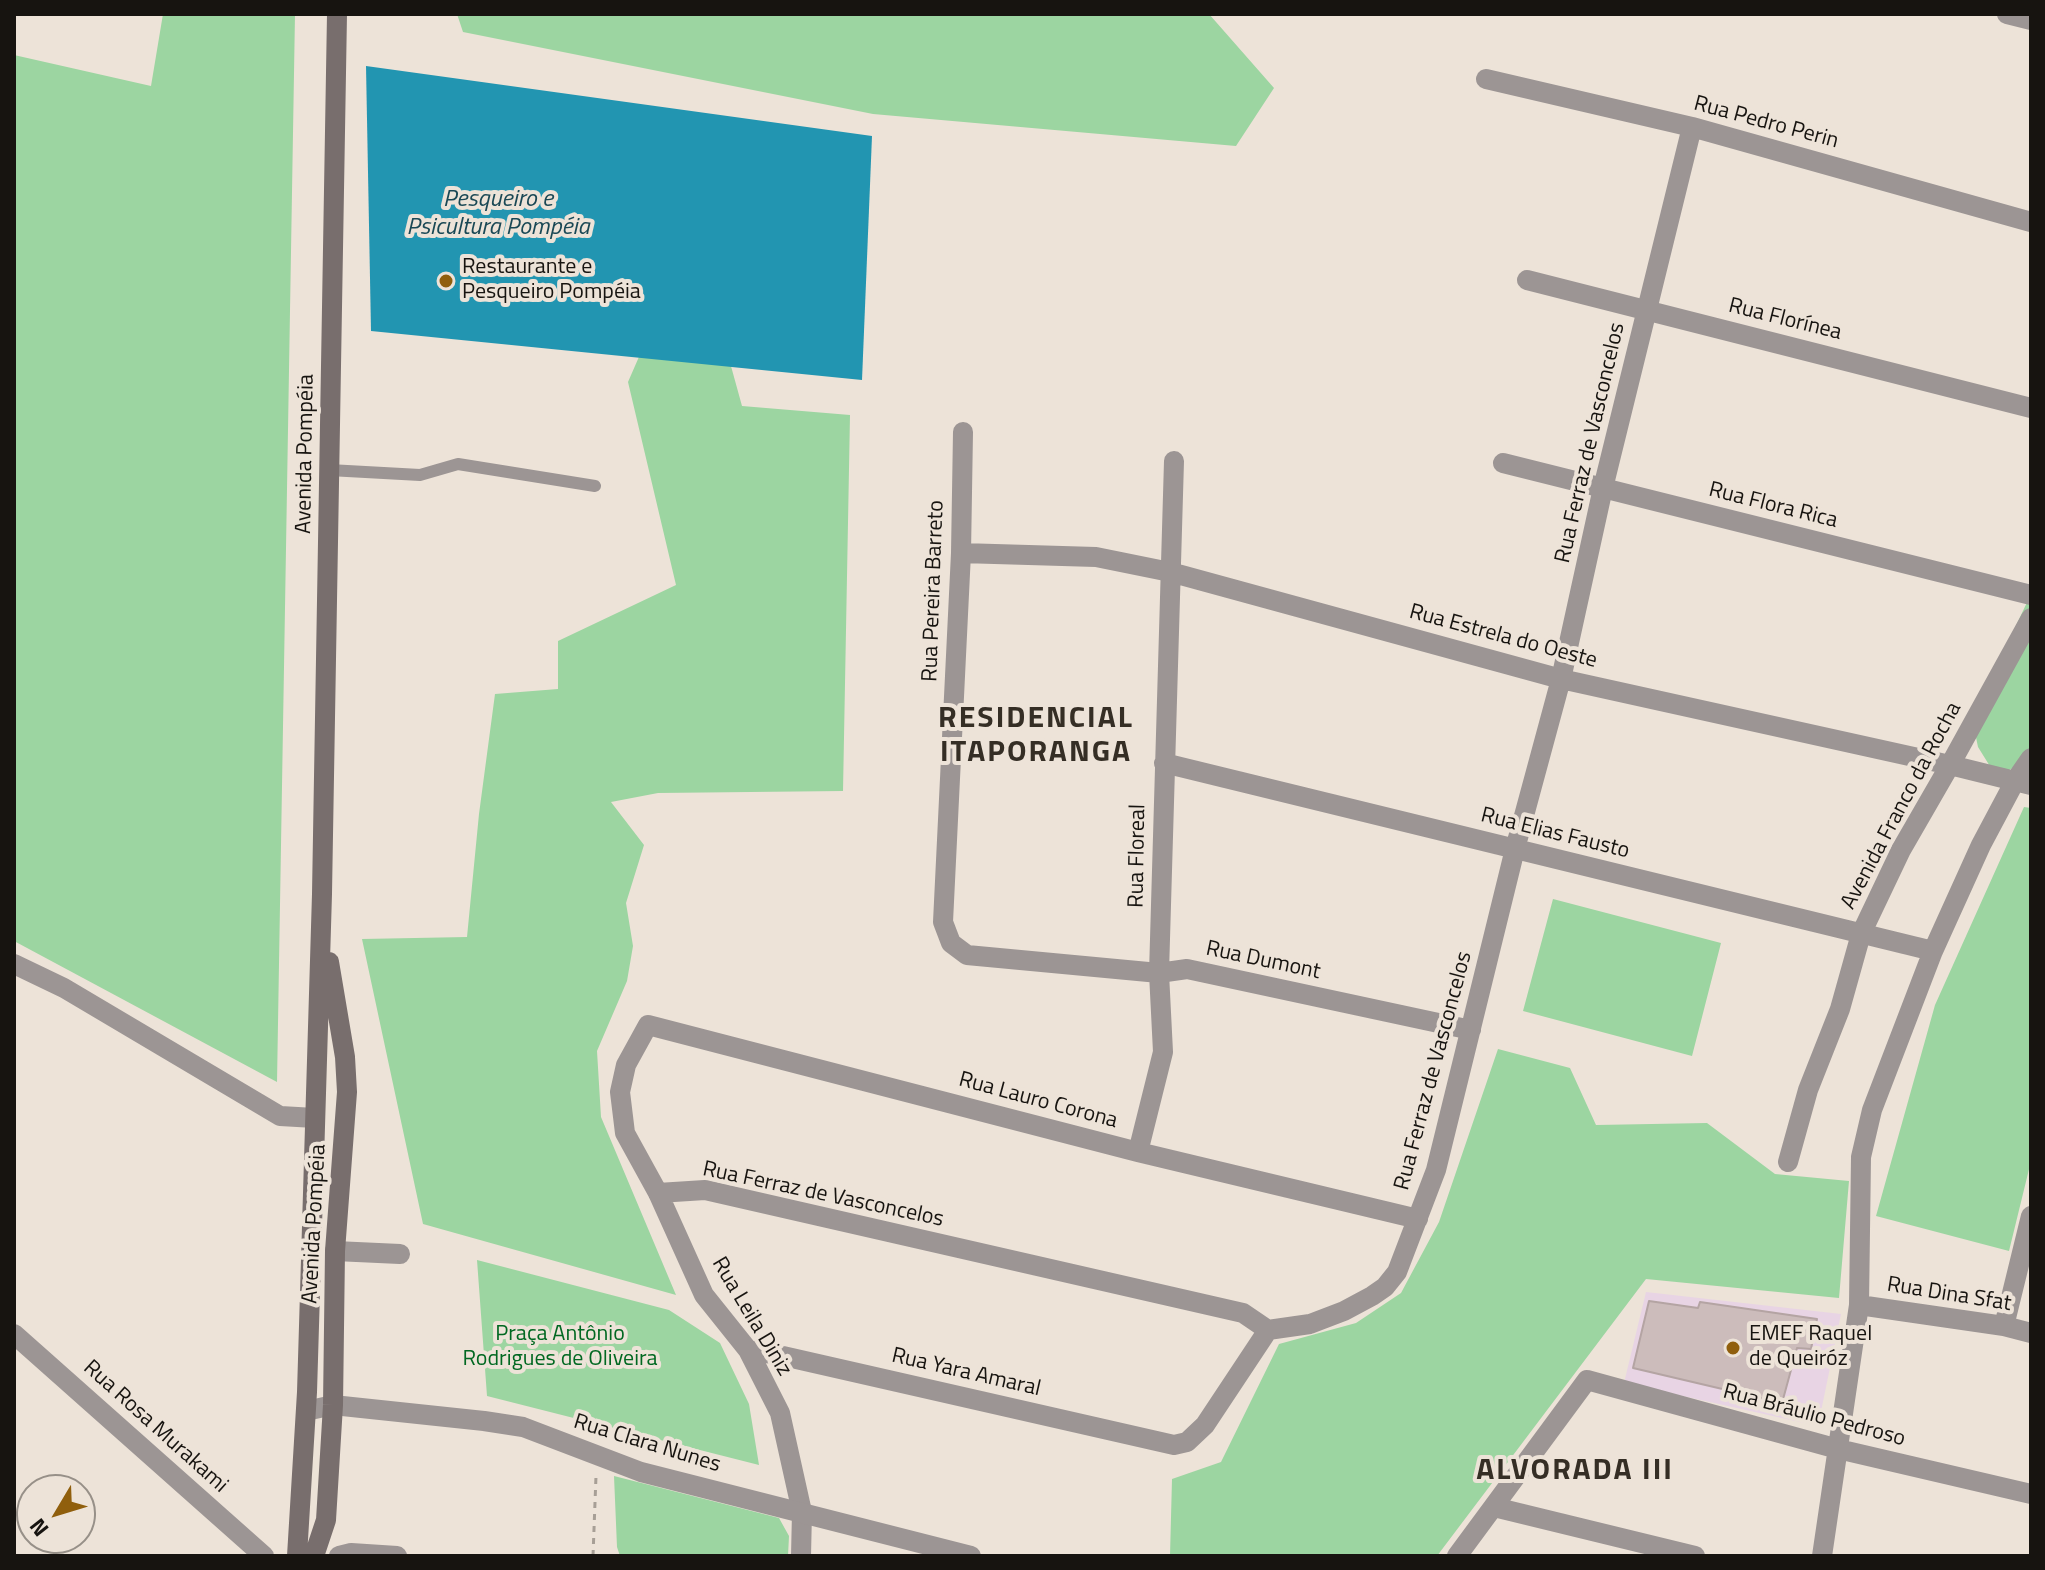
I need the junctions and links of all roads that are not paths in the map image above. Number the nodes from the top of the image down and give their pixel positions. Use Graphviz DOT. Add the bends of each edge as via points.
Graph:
graph roads {
  1 [pos="337,14"];
  2 [pos="2007,14"];
  3 [pos="2031,20"];
  4 [pos="1486,79"];
  5 [pos="1692,127"];
  6 [pos="2031,222"];
  7 [pos="1527,280"];
  8 [pos="1647,310"];
  9 [pos="2031,408"];
  10 [pos="963,432"];
  11 [pos="1174,461"];
  12 [pos="1503,463"];
  13 [pos="329,470"];
  14 [pos="595,486"];
  15 [pos="1603,488"];
  16 [pos="961,553"];
  17 [pos="1170,572"];
  18 [pos="2031,595"];
  19 [pos="2031,618"];
  20 [pos="1561,679"];
  21 [pos="2031,758"];
  22 [pos="1164,763"];
  23 [pos="1950,765"];
  24 [pos="2023,783"];
  25 [pos="1515,849"];
  26 [pos="322,894"];
  27 [pos="1861,934"];
  28 [pos="951,943"];
  29 [pos="1933,951"];
  30 [pos="14,964"];
  31 [pos="1159,973"];
  32 [pos="648,1025"];
  33 [pos="1471,1030"];
  34 [pos="345,1057"];
  35 [pos="315,1118"];
  36 [pos="1138,1152"];
  37 [pos="1788,1162"];
  38 [pos="658,1193"];
  39 [pos="2031,1216"];
  40 [pos="1418,1219"];
  41 [pos="335,1247"];
  42 [pos="400,1254"];
  43 [pos="1859,1305"];
  44 [pos="2004,1326"];
  45 [pos="1268,1330"];
  46 [pos="2031,1333"];
  47 [pos="14,1334"];
  48 [pos="748,1350"];
  49 [pos="333,1405"];
  50 [pos="306,1411"];
  51 [pos="1838,1449"];
  52 [pos="2031,1494"];
  53 [pos="1494,1507"];
  54 [pos="802,1512"];
  55 [pos="264,1556"];
  56 [pos="297,1556"];
  57 [pos="314,1556"];
  58 [pos="339,1556"];
  59 [pos="397,1556"];
  60 [pos="801,1556"];
  61 [pos="971,1556"];
  62 [pos="1457,1556"];
  63 [pos="1695,1556"];
  64 [pos="1822,1556"];
  1 -- 13 [label="main road, Avenida Pompéia"];
  2 -- 3 [label="street"];
  4 -- 5 [label="street, Rua Pedro Perin"];
  5 -- 6 [label="street, Rua Pedro Perin"];
  5 -- 8 [label="street, Rua Ferraz de Vasconcelos"];
  7 -- 8 [label="street, Rua Florínea"];
  8 -- 9 [label="street, Rua Florínea"];
  8 -- 15 [label="street, Rua Ferraz de Vasconcelos"];
  10 -- 16 [label="street, Rua Pereira Barreto"];
  11 -- 17 [label="street, Rua Floreal"];
  12 -- 15 [label="street, Rua Flora Rica"];
  13 -- 14 [label="lane" via="420,475 458,464"];
  13 -- 26 [label="main road, Avenida Pompéia"];
  15 -- 18 [label="street, Rua Flora Rica"];
  15 -- 20 [label="street, Rua Ferraz de Vasconcelos"];
  16 -- 17 [label="street, Rua Estrela do Oeste" via="1096,557"];
  16 -- 28 [label="street, Rua Pereira Barreto" via="943,922"];
  17 -- 20 [label="street, Rua Estrela do Oeste"];
  17 -- 22 [label="street, Rua Floreal"];
  19 -- 23 [label="street, Avenida Franco da Rocha"];
  20 -- 23 [label="street, Rua Estrela do Oeste"];
  20 -- 25 [label="street, Rua Ferraz de Vasconcelos"];
  21 -- 24 [label="street"];
  22 -- 25 [label="street, Rua Elias Fausto"];
  22 -- 31 [label="street, Rua Floreal"];
  23 -- 24 [label="street, Rua Estrela do Oeste"];
  23 -- 27 [label="street, Avenida Franco da Rocha"];
  24 -- 29 [label="street" via="1981,845"];
  25 -- 27 [label="street, Rua Elias Fausto"];
  25 -- 33 [label="street, Rua Ferraz de Vasconcelos"];
  26 -- 34 [label="main road, Avenida Pompéia"];
  26 -- 35 [label="main road, Avenida Pompéia"];
  27 -- 29 [label="street, Rua Elias Fausto"];
  27 -- 37 [label="street, Avenida Franco da Rocha"];
  28 -- 31 [label="street, Rua Dumont" via="967,955"];
  29 -- 43 [label="street" via="1872,1110 1861,1157"];
  30 -- 35 [label="street" via="280,1116"];
  31 -- 33 [label="street, Rua Dumont" via="1187,969"];
  31 -- 36 [label="street, Rua Floreal" via="1163,1052"];
  32 -- 36 [label="street, Rua Lauro Corona"];
  32 -- 38 [label="street, Rua Leila Diniz" via="626,1065 620,1092 625,1133"];
  33 -- 40 [label="street, Rua Ferraz de Vasconcelos" via="1436,1170"];
  34 -- 35 [label="main road" via="339,1093"];
  34 -- 41 [label="main road, Avenida Pompéia"];
  35 -- 41 [label="main road" via="330,1137"];
  35 -- 50 [label="main road, Avenida Pompéia"];
  36 -- 40 [label="street, Rua Lauro Corona"];
  38 -- 45 [label="street, Rua Ferraz de Vasconcelos" via="720,1193 1243,1313"];
  38 -- 48 [label="street, Rua Leila Diniz" via="704,1295"];
  39 -- 44 [label="street"];
  40 -- 45 [label="street, Rua Ferraz de Vasconcelos" via="1397,1272 1378,1292 1310,1324"];
  41 -- 42 [label="street"];
  41 -- 49 [label="main road, Avenida Pompéia"];
  43 -- 44 [label="street, Rua Dina Sfat"];
  43 -- 51 [label="street"];
  44 -- 46 [label="street, Rua Dina Sfat"];
  45 -- 48 [label="street, Rua Yara Amaral" via="1205,1425 1187,1442 1174,1445"];
  47 -- 55 [label="street, Rua Rosa Murakami"];
  48 -- 54 [label="street, Rua Leila Diniz" via="780,1413"];
  49 -- 50 [label="street, Rua Clara Nunes"];
  49 -- 54 [label="street, Rua Clara Nunes" via="523,1427 641,1472"];
  49 -- 57 [label="main road, Avenida Pompéia" via="326,1520"];
  50 -- 56 [label="main road, Avenida Pompéia"];
  51 -- 52 [label="street, Rua Bráulio Pedroso"];
  51 -- 53 [label="street, Rua Bráulio Pedroso" via="1587,1380"];
  51 -- 64 [label="street"];
  53 -- 62 [label="street"];
  53 -- 63 [label="street"];
  54 -- 60 [label="street, Rua Leila Diniz"];
  54 -- 61 [label="street, Rua Clara Nunes"];
  58 -- 59 [label="street"];
}
